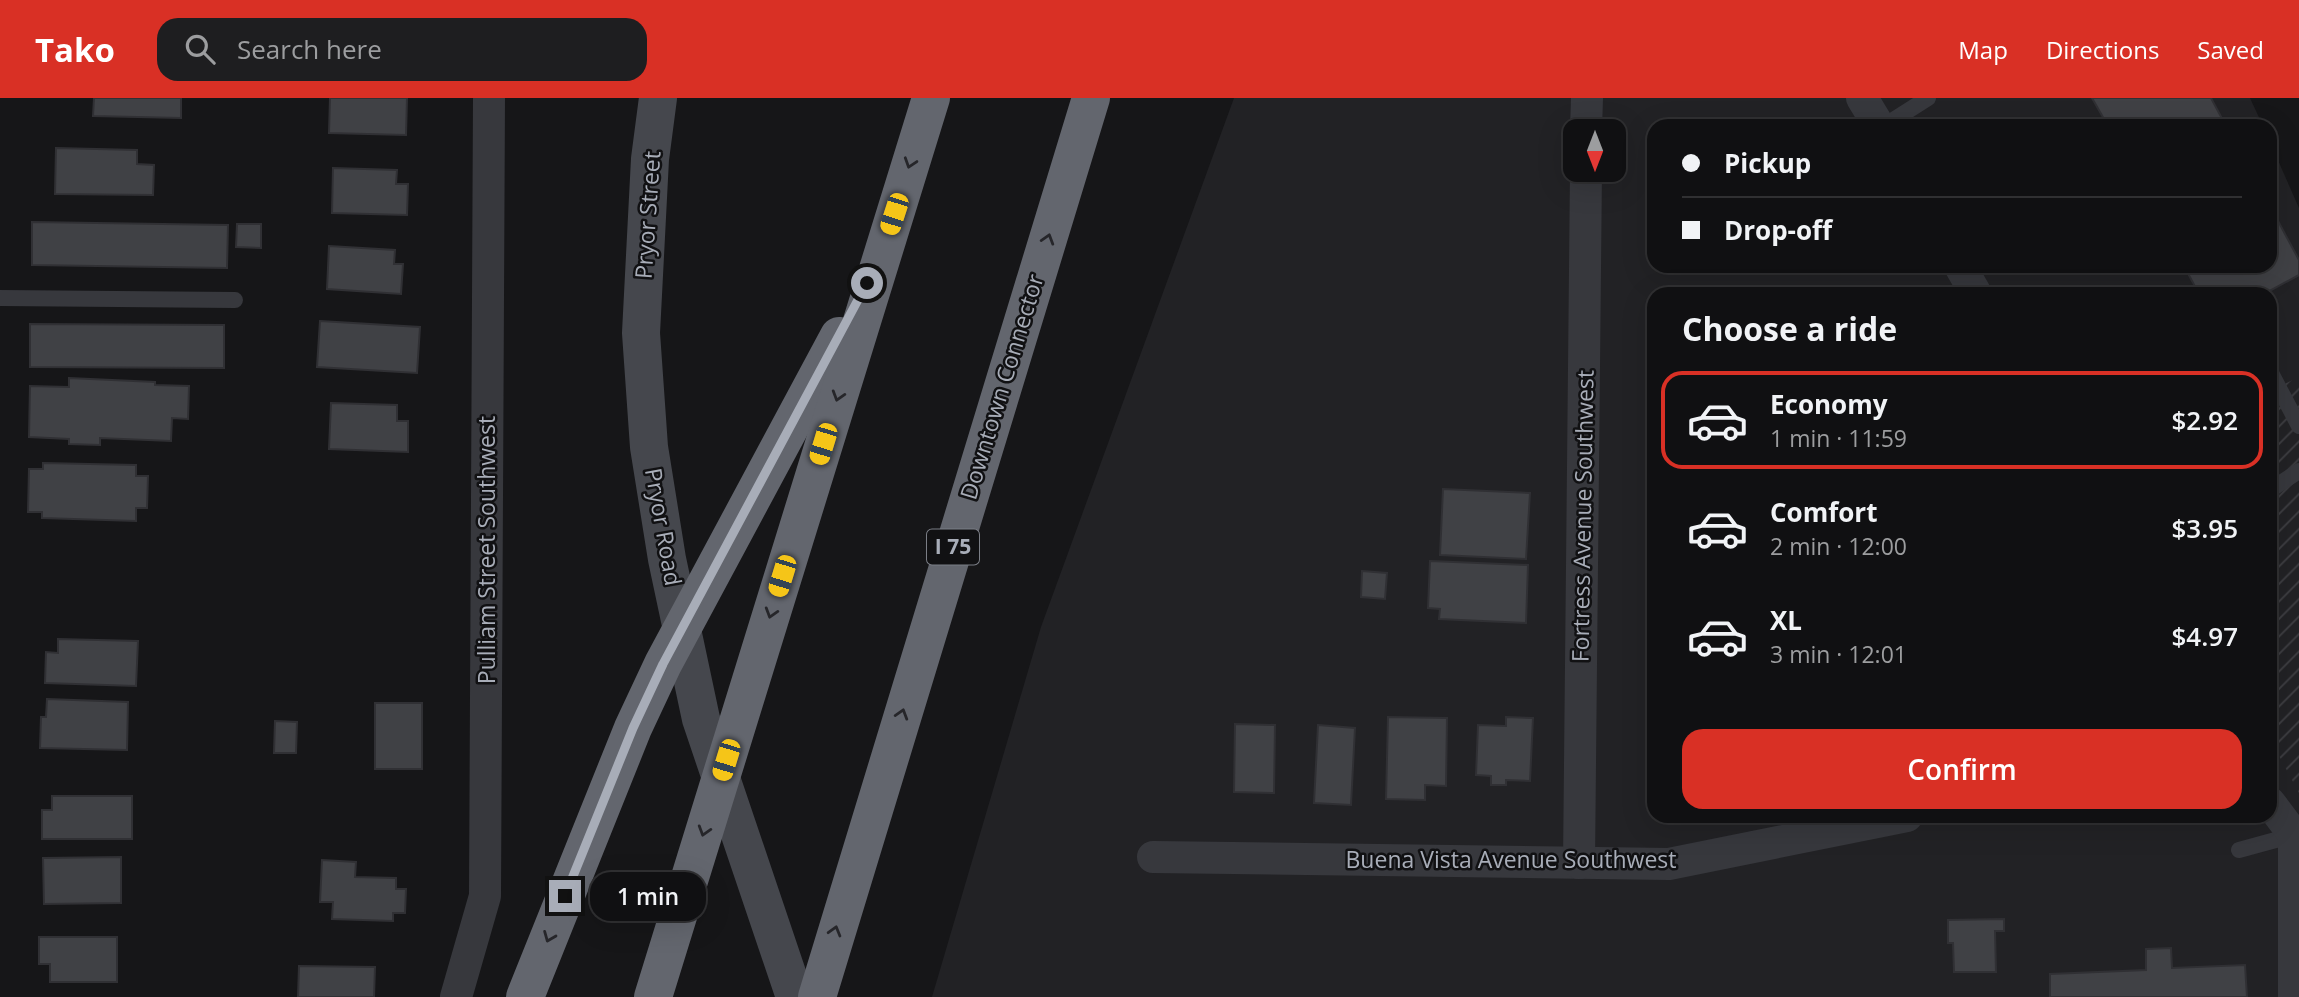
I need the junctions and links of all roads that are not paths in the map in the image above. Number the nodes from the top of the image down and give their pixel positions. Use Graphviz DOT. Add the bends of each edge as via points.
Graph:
graph roads {
  1 [pos="489,98"];
  2 [pos="658,98"];
  3 [pos="931,98"];
  4 [pos="1091,98"];
  5 [pos="1587,98"];
  6 [pos="1862,98"];
  7 [pos="1927,98"];
  8 [pos="1586,119"];
  9 [pos="1876,119"];
  10 [pos="1892,119"];
  11 [pos="1586,182"];
  12 [pos="879,260"];
  13 [pos="0,298"];
  14 [pos="236,300"];
  15 [pos="641,333"];
  16 [pos="2277,384"];
  17 [pos="2299,426"];
  18 [pos="2299,471"];
  19 [pos="2277,485"];
  20 [pos="2277,812"];
  21 [pos="1872,823"];
  22 [pos="2294,835"];
  23 [pos="2239,850"];
  24 [pos="1153,857"];
  25 [pos="1579,863"];
  26 [pos="456,997"];
  27 [pos="525,997"];
  28 [pos="653,997"];
  29 [pos="794,997"];
  30 [pos="817,997"];
  31 [pos="2294,997"];
  1 -- 26 [label="street, Pulliam Street Southwest" via="485,896"];
  2 -- 15 [label="main road, Pryor Street" via="650,159"];
  3 -- 12 [label="highway, one-way"];
  30 -- 4 [label="highway, Downtown Connector / I 75, one-way"];
  5 -- 8 [label="street"];
  6 -- 9 [label="street"];
  7 -- 10 [label="lane"];
  11 -- 25 [label="street, Fortress Avenue Southwest"];
  12 -- 27 [label="highway, one-way" via="663,664"];
  12 -- 28 [label="highway, one-way"];
  13 -- 14 [label="lane"];
  15 -- 29 [label="main road, Pryor Road" via="649,447 701,719"];
  16 -- 17 [label="lane"];
  18 -- 19 [label="lane"];
  20 -- 22 [label="street"];
  21 -- 25 [label="street, Buena Vista Avenue Southwest" via="1669,864"];
  22 -- 23 [label="lane"];
  22 -- 31 [label="street"];
  24 -- 25 [label="street, Buena Vista Avenue Southwest"];
}
